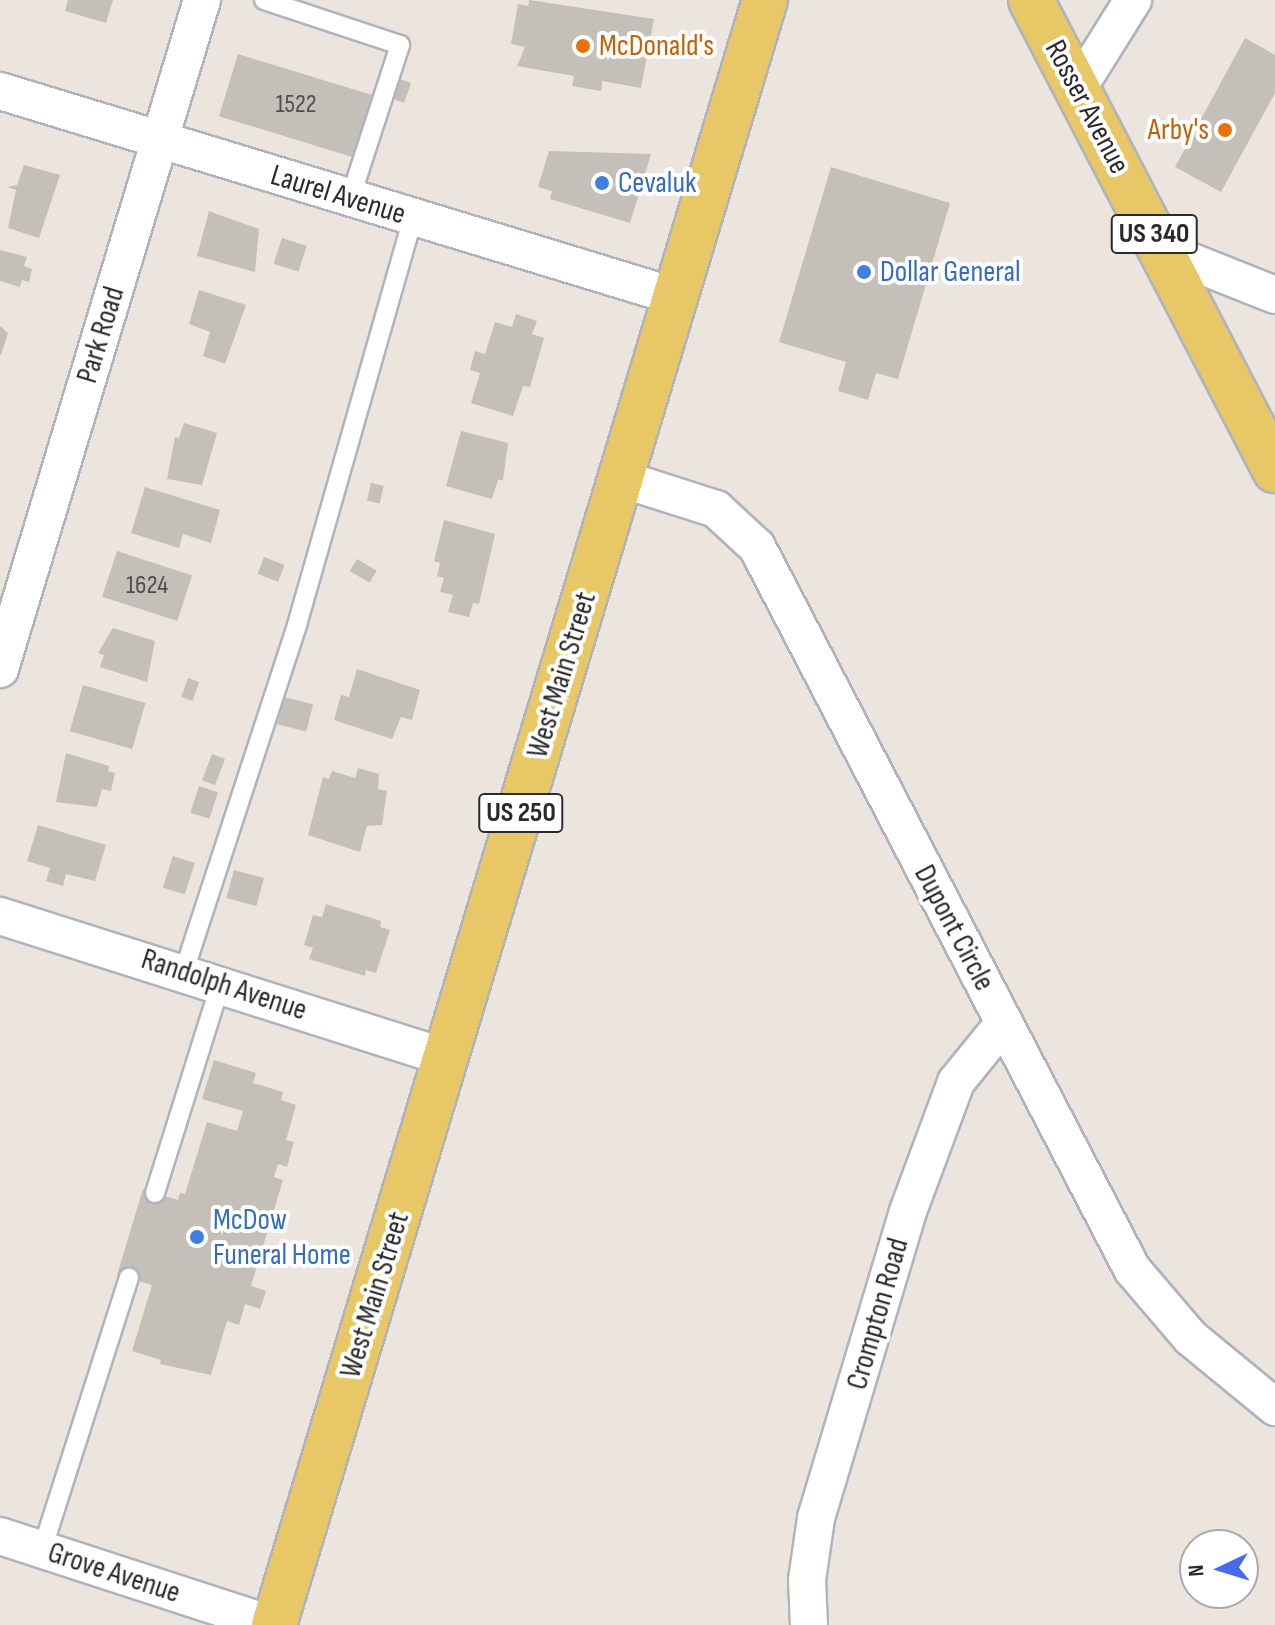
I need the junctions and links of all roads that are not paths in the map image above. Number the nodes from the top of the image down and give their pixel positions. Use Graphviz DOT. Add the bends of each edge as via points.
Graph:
graph roads {
  1 [pos="202,0"];
  2 [pos="264,0"];
  3 [pos="1031,0"];
  4 [pos="1133,0"];
  5 [pos="765,3"];
  6 [pos="1078,88"];
  7 [pos="0,91"];
  8 [pos="159,140"];
  9 [pos="350,199"];
  10 [pos="413,218"];
  11 [pos="1162,250"];
  12 [pos="1275,295"];
  13 [pos="677,297"];
  14 [pos="1275,470"];
  15 [pos="622,479"];
  16 [pos="0,669"];
  17 [pos="0,916"];
  18 [pos="184,971"];
  19 [pos="221,983"];
  20 [pos="1004,1023"];
  21 [pos="447,1058"];
  22 [pos="155,1193"];
  23 [pos="129,1278"];
  24 [pos="1275,1407"];
  25 [pos="0,1536"];
  26 [pos="42,1550"];
  27 [pos="274,1625"];
  28 [pos="809,1625"];
  1 -- 8 [label="street, Park Road"];
  2 -- 9 [label="lane" via="400,45"];
  3 -- 6 [label="main road, Rosser Avenue / US 340"];
  4 -- 6 [label="street"];
  5 -- 13 [label="main road, West Main Street / US 250"];
  6 -- 11 [label="main road, Rosser Avenue / US 340"];
  7 -- 8 [label="street, Laurel Avenue"];
  8 -- 9 [label="street, Laurel Avenue"];
  8 -- 16 [label="street, Park Road"];
  9 -- 10 [label="street, Laurel Avenue"];
  10 -- 13 [label="street, Laurel Avenue"];
  10 -- 18 [label="lane" via="297,625"];
  11 -- 12 [label="street"];
  11 -- 14 [label="main road, Rosser Avenue / US 340"];
  13 -- 15 [label="main road, West Main Street / US 250"];
  15 -- 20 [label="street, Dupont Circle" via="716,509 757,547"];
  15 -- 21 [label="main road, West Main Street / US 250"];
  17 -- 18 [label="street, Randolph Avenue"];
  18 -- 19 [label="street, Randolph Avenue"];
  19 -- 21 [label="street, Randolph Avenue"];
  19 -- 22 [label="lane"];
  20 -- 24 [label="street, Dupont Circle" via="1132,1269 1191,1338"];
  20 -- 28 [label="street, Crompton Road" via="956,1082 907,1214 816,1518 807,1580"];
  21 -- 27 [label="main road, West Main Street / US 250"];
  23 -- 26 [label="lane"];
  25 -- 26 [label="street, Grove Avenue"];
  26 -- 27 [label="street, Grove Avenue"];
}
